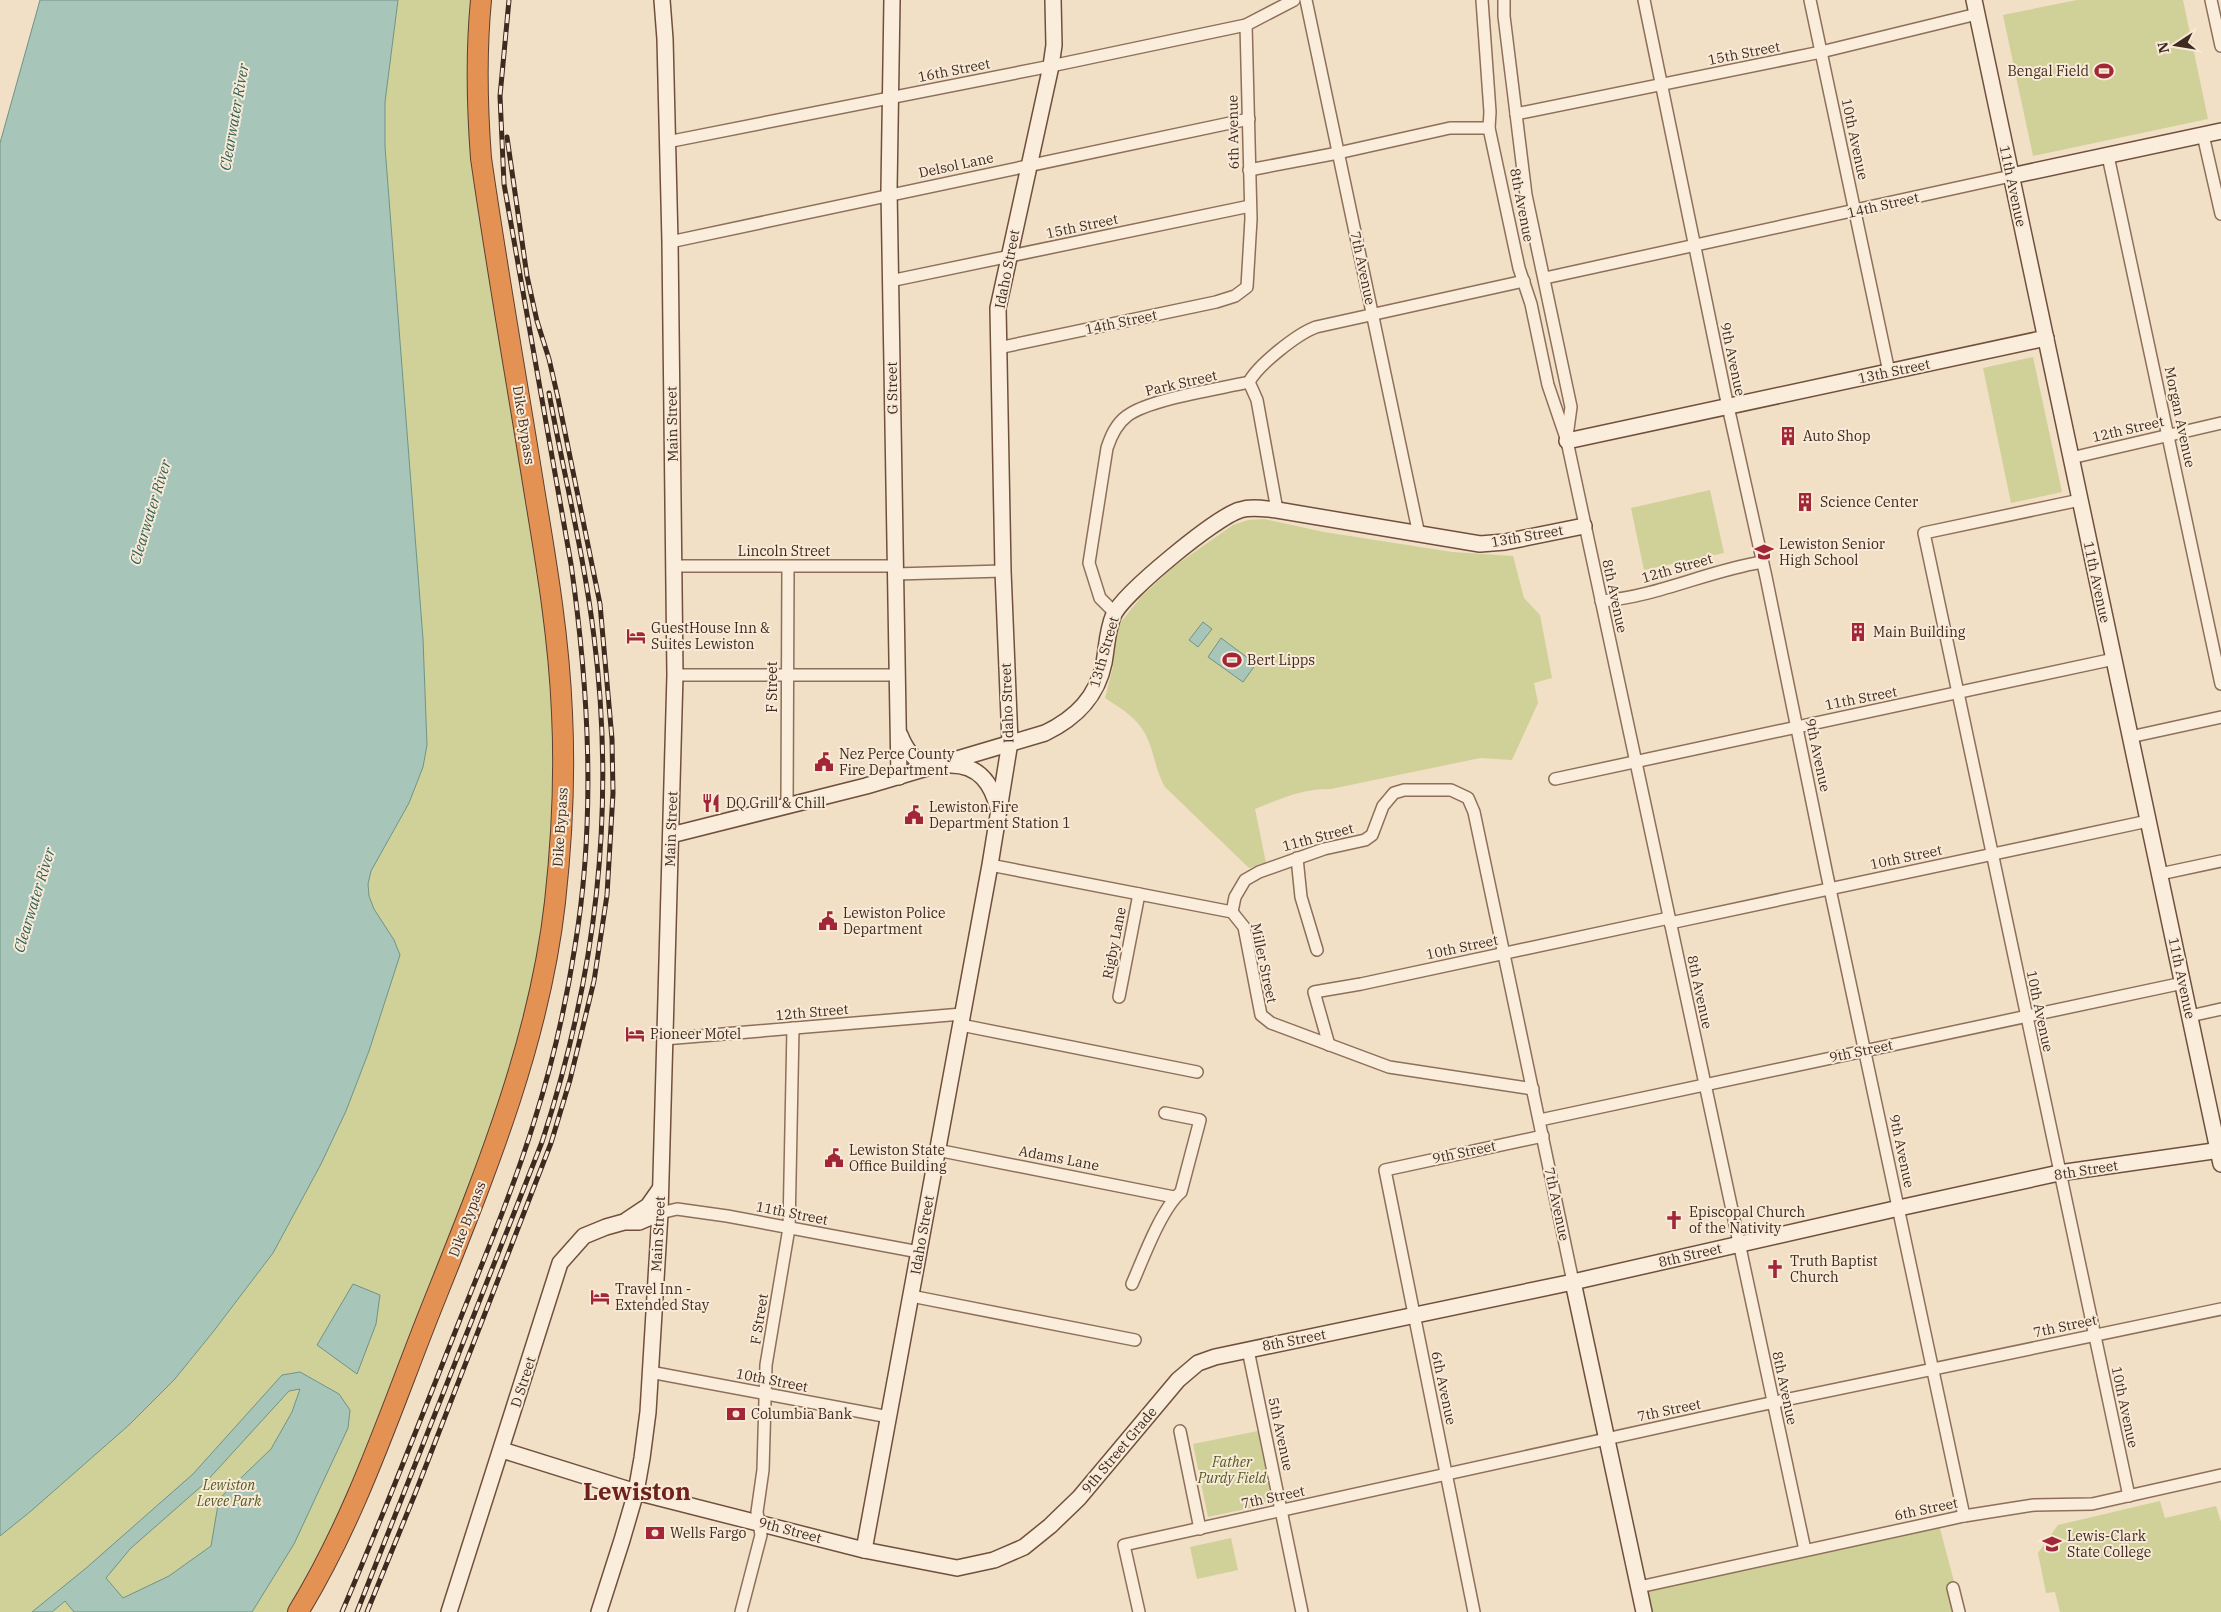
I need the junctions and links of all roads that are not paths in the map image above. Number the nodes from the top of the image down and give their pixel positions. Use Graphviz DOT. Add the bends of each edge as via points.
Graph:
graph roads {
  1 [pos="481,0"];
  2 [pos="662,0"];
  3 [pos="668,0"];
  4 [pos="892,0"];
  5 [pos="1054,0"];
  6 [pos="1294,0"];
  7 [pos="1306,0"];
  8 [pos="1482,0"];
  9 [pos="1504,0"];
  10 [pos="1644,0"];
  11 [pos="1810,0"];
  12 [pos="2211,0"];
  13 [pos="1975,7"];
  14 [pos="1246,25"];
  15 [pos="665,39"];
  16 [pos="2221,46"];
  17 [pos="1821,52"];
  18 [pos="1051,66"];
  19 [pos="1661,85"];
  20 [pos="889,98"];
  21 [pos="1516,114"];
  22 [pos="1249,119"];
  23 [pos="1489,128"];
  24 [pos="2221,132"];
  25 [pos="2203,135"];
  26 [pos="667,142"];
  27 [pos="1338,153"];
  28 [pos="2108,156"];
  29 [pos="1029,166"];
  30 [pos="1249,170"];
  31 [pos="2011,176"];
  32 [pos="889,194"];
  33 [pos="1250,206"];
  34 [pos="1855,212"];
  35 [pos="2221,214"];
  36 [pos="670,242"];
  37 [pos="1694,245"];
  38 [pos="1009,257"];
  39 [pos="1545,278"];
  40 [pos="890,281"];
  41 [pos="1524,281"];
  42 [pos="1243,292"];
  43 [pos="1372,314"];
  44 [pos="2046,338"];
  45 [pos="998,348"];
  46 [pos="1889,372"];
  47 [pos="1249,382"];
  48 [pos="1728,407"];
  49 [pos="2221,423"];
  50 [pos="2168,435"];
  51 [pos="1567,441"];
  52 [pos="2071,458"];
  53 [pos="2080,500"];
  54 [pos="1277,510"];
  55 [pos="1584,526"];
  56 [pos="1419,535"];
  57 [pos="1762,562"];
  58 [pos="674,566"];
  59 [pos="788,567"];
  60 [pos="895,570"];
  61 [pos="1002,571"];
  62 [pos="1600,601"];
  63 [pos="1115,613"];
  64 [pos="2114,659"];
  65 [pos="675,675"];
  66 [pos="788,675"];
  67 [pos="897,675"];
  68 [pos="2221,684"];
  69 [pos="1957,694"];
  70 [pos="2221,717"];
  71 [pos="1796,726"];
  72 [pos="898,728"];
  73 [pos="2130,737"];
  74 [pos="1010,742"];
  75 [pos="1635,762"];
  76 [pos="933,766"];
  77 [pos="899,777"];
  78 [pos="1555,778"];
  79 [pos="1468,798"];
  80 [pos="787,807"];
  81 [pos="999,812"];
  82 [pos="2148,821"];
  83 [pos="671,836"];
  84 [pos="1992,854"];
  85 [pos="1297,858"];
  86 [pos="2221,861"];
  87 [pos="990,865"];
  88 [pos="2160,874"];
  89 [pos="1830,888"];
  90 [pos="1139,894"];
  91 [pos="1232,912"];
  92 [pos="1669,921"];
  93 [pos="1317,950"];
  94 [pos="1504,954"];
  95 [pos="2183,983"];
  96 [pos="1119,997"];
  97 [pos="2221,1009"];
  98 [pos="2026,1015"];
  99 [pos="2190,1016"];
  100 [pos="962,1019"];
  101 [pos="794,1028"];
  102 [pos="664,1039"];
  103 [pos="1329,1045"];
  104 [pos="1864,1050"];
  105 [pos="1197,1072"];
  106 [pos="1704,1084"];
  107 [pos="1533,1089"];
  108 [pos="1165,1113"];
  109 [pos="1540,1120"];
  110 [pos="1544,1136"];
  111 [pos="937,1150"];
  112 [pos="2220,1154"];
  113 [pos="1385,1170"];
  114 [pos="2059,1173"];
  115 [pos="660,1189"];
  116 [pos="1174,1197"];
  117 [pos="1898,1208"];
  118 [pos="660,1214"];
  119 [pos="624,1222"];
  120 [pos="639,1222"];
  121 [pos="789,1228"];
  122 [pos="1739,1244"];
  123 [pos="918,1252"];
  124 [pos="656,1279"];
  125 [pos="1573,1282"];
  126 [pos="1132,1284"];
  127 [pos="911,1296"];
  128 [pos="2221,1309"];
  129 [pos="1414,1316"];
  130 [pos="2094,1336"];
  131 [pos="1136,1340"];
  132 [pos="1248,1350"];
  133 [pos="1934,1370"];
  134 [pos="650,1372"];
  135 [pos="764,1394"];
  136 [pos="1773,1403"];
  137 [pos="889,1417"];
  138 [pos="1180,1431"];
  139 [pos="1606,1439"];
  140 [pos="502,1450"];
  141 [pos="1446,1475"];
  142 [pos="2221,1475"];
  143 [pos="636,1492"];
  144 [pos="2129,1496"];
  145 [pos="1282,1511"];
  146 [pos="1964,1516"];
  147 [pos="759,1522"];
  148 [pos="1200,1529"];
  149 [pos="864,1550"];
  150 [pos="1805,1550"];
  151 [pos="994,1560"];
  152 [pos="1639,1587"];
  153 [pos="1954,1588"];
  154 [pos="298,1612"];
  155 [pos="449,1612"];
  156 [pos="599,1612"];
  157 [pos="741,1612"];
  158 [pos="1139,1612"];
  159 [pos="1302,1612"];
  160 [pos="1474,1612"];
  161 [pos="1644,1612"];
  162 [pos="1958,1612"];
  1 -- 154 [label="highway, Dike Bypass" via="478,90 481,158 552,599 560,678 563,773 555,903 529,1035 485,1172 360,1489 336,1544"];
  2 -- 15 [label="main road, Main Street"];
  3 -- 15 [label="main road, Main Street"];
  4 -- 20 [label="main road, G Street"];
  5 -- 18 [label="main road, Idaho Street"];
  6 -- 14 [label="street"];
  7 -- 27 [label="street, 7th Avenue"];
  8 -- 23 [label="street, 8th Avenue"];
  9 -- 21 [label="street, 8th Avenue"];
  10 -- 19 [label="street, 9th Avenue"];
  11 -- 17 [label="street, 10th Avenue"];
  12 -- 16 [label="street"];
  13 -- 17 [label="street, 15th Street"];
  13 -- 31 [label="main road, 11th Avenue"];
  14 -- 18 [label="street, 16th Street"];
  14 -- 22 [label="street, 6th Avenue"];
  15 -- 26 [label="main road, Main Street"];
  17 -- 19 [label="street, 15th Street"];
  17 -- 34 [label="street, 10th Avenue"];
  18 -- 20 [label="street, 16th Street"];
  18 -- 29 [label="main road, Idaho Street"];
  19 -- 21 [label="street, 15th Street"];
  19 -- 37 [label="street, 9th Avenue"];
  20 -- 26 [label="street, 16th Street"];
  20 -- 32 [label="main road, G Street"];
  21 -- 39 [label="street, 8th Avenue" via="1526,194"];
  22 -- 29 [label="street, Delsol Lane"];
  22 -- 30 [label="street, 6th Avenue"];
  23 -- 27 [label="street" via="1450,128"];
  23 -- 41 [label="street, 8th Avenue"];
  24 -- 25 [label="main road, 14th Street"];
  25 -- 28 [label="main road, 14th Street"];
  25 -- 35 [label="street"];
  26 -- 36 [label="main road, Main Street"];
  27 -- 30 [label="street"];
  27 -- 43 [label="street, 7th Avenue"];
  28 -- 31 [label="main road, 14th Street"];
  28 -- 50 [label="street, Morgan Avenue"];
  29 -- 32 [label="street, Delsol Lane"];
  29 -- 38 [label="main road, Idaho Street"];
  30 -- 33 [label="street, 6th Avenue"];
  31 -- 34 [label="street, 14th Street"];
  31 -- 44 [label="main road, 11th Avenue"];
  32 -- 36 [label="street, Delsol Lane"];
  32 -- 40 [label="main road, G Street"];
  33 -- 38 [label="street, 15th Street"];
  33 -- 42 [label="street, 6th Avenue" via="1248,281"];
  34 -- 37 [label="street, 14th Street"];
  34 -- 46 [label="street, 10th Avenue"];
  36 -- 58 [label="main road, Main Street"];
  37 -- 39 [label="street, 14th Street"];
  37 -- 48 [label="street, 9th Avenue"];
  38 -- 40 [label="street, 15th Street"];
  38 -- 45 [label="main road, Idaho Street" via="998,308"];
  39 -- 51 [label="street, 8th Avenue" via="1571,407"];
  40 -- 60 [label="main road, G Street"];
  41 -- 43 [label="street"];
  41 -- 51 [label="street, 8th Avenue" via="1551,397"];
  42 -- 45 [label="street, 14th Street" via="1216,302"];
  43 -- 47 [label="street" via="1304,331 1253,374"];
  43 -- 56 [label="street, 7th Avenue"];
  44 -- 46 [label="main road, 13th Street"];
  44 -- 52 [label="main road, 11th Avenue"];
  45 -- 61 [label="main road, Idaho Street"];
  46 -- 48 [label="main road, 13th Street"];
  47 -- 54 [label="street" via="1256,400"];
  47 -- 63 [label="street, Park Street" via="1144,407 1121,421 1111,436 1106,448 1089,563 1100,598"];
  48 -- 51 [label="main road, 13th Street"];
  48 -- 57 [label="street, 9th Avenue"];
  49 -- 50 [label="street, 12th Street"];
  50 -- 52 [label="street, 12th Street"];
  50 -- 68 [label="street, Morgan Avenue"];
  51 -- 55 [label="street, 8th Avenue"];
  52 -- 53 [label="main road, 11th Avenue"];
  53 -- 64 [label="main road, 11th Avenue"];
  53 -- 69 [label="street, 10th Avenue" via="1924,533"];
  54 -- 56 [label="main road, 13th Street"];
  54 -- 63 [label="main road, 13th Street" via="1250,508 1229,514 1213,524 1135,588"];
  55 -- 56 [label="main road, 13th Street" via="1494,544"];
  55 -- 62 [label="street, 8th Avenue"];
  57 -- 62 [label="street, 12th Street" via="1636,596"];
  57 -- 71 [label="street, 9th Avenue"];
  58 -- 59 [label="street, Lincoln Street"];
  58 -- 65 [label="main road, Main Street"];
  59 -- 60 [label="street, Lincoln Street"];
  59 -- 66 [label="street, F Street"];
  60 -- 61 [label="street, Lincoln Street"];
  60 -- 67 [label="main road, G Street"];
  61 -- 74 [label="main road, Idaho Street"];
  62 -- 75 [label="street, 8th Avenue"];
  63 -- 74 [label="main road, 13th Street" via="1096,688 1083,706 1060,726"];
  64 -- 69 [label="street, 11th Street"];
  64 -- 73 [label="main road, 11th Avenue"];
  65 -- 66 [label="street"];
  65 -- 83 [label="main road, Main Street"];
  66 -- 67 [label="street"];
  66 -- 80 [label="street, F Street"];
  67 -- 72 [label="main road, G Street"];
  69 -- 71 [label="street, 11th Street"];
  69 -- 84 [label="street, 10th Avenue"];
  70 -- 73 [label="street"];
  71 -- 75 [label="street, 11th Street"];
  71 -- 89 [label="street, 9th Avenue"];
  72 -- 76 [label="main road" via="911,755"];
  72 -- 77 [label="main road, G Street"];
  73 -- 82 [label="main road, 11th Avenue"];
  74 -- 76 [label="main road, 13th Street"];
  74 -- 81 [label="main road, Idaho Street"];
  75 -- 78 [label="street, 11th Street"];
  75 -- 92 [label="street, 8th Avenue"];
  76 -- 77 [label="main road, 13th Street"];
  76 -- 81 [label="main road" via="959,765 981,775 990,786"];
  77 -- 80 [label="main road, 13th Street"];
  79 -- 85 [label="street, 11th Street" via="1451,790 1394,793 1383,806 1372,836"];
  79 -- 94 [label="street, 7th Avenue" via="1474,812"];
  80 -- 83 [label="main road, 13th Street"];
  81 -- 87 [label="main road, Idaho Street"];
  82 -- 84 [label="street, 10th Street"];
  82 -- 88 [label="main road, 11th Avenue"];
  83 -- 102 [label="main road, Main Street"];
  84 -- 89 [label="street, 10th Street"];
  84 -- 98 [label="street, 10th Avenue"];
  85 -- 91 [label="street, 11th Street" via="1245,880 1235,897"];
  85 -- 93 [label="street" via="1301,897"];
  86 -- 88 [label="street"];
  87 -- 90 [label="street, Miller Street"];
  87 -- 100 [label="main road, Idaho Street"];
  88 -- 95 [label="main road, 11th Avenue"];
  89 -- 92 [label="street, 10th Street"];
  89 -- 104 [label="street, 9th Avenue"];
  90 -- 91 [label="street, Miller Street"];
  90 -- 96 [label="street, Rigby Lane"];
  91 -- 103 [label="street, Miller Street" via="1244,927 1261,1015 1271,1023"];
  92 -- 94 [label="street, 10th Street"];
  92 -- 106 [label="street, 8th Avenue"];
  94 -- 103 [label="street, 10th Street" via="1314,992"];
  94 -- 107 [label="street, 7th Avenue"];
  95 -- 98 [label="street, 9th Street"];
  95 -- 99 [label="main road, 11th Avenue"];
  97 -- 99 [label="street"];
  98 -- 104 [label="street, 9th Street"];
  98 -- 114 [label="street, 10th Avenue"];
  99 -- 112 [label="main road, 11th Avenue"];
  100 -- 101 [label="street, 12th Street"];
  100 -- 105 [label="street, 12th Street"];
  100 -- 111 [label="main road, Idaho Street"];
  101 -- 102 [label="street, 12th Street"];
  101 -- 121 [label="street, F Street"];
  102 -- 115 [label="main road, Main Street"];
  103 -- 107 [label="street, Miller Street" via="1389,1067"];
  104 -- 106 [label="street, 9th Street"];
  104 -- 117 [label="street, 9th Avenue"];
  106 -- 109 [label="street, 9th Street"];
  106 -- 122 [label="street, 8th Avenue"];
  107 -- 109 [label="street, 7th Avenue"];
  108 -- 116 [label="street" via="1200,1120 1181,1192"];
  109 -- 110 [label="street, 7th Avenue"];
  110 -- 113 [label="street, 9th Street"];
  110 -- 125 [label="street, 7th Avenue"];
  111 -- 116 [label="street, Adams Lane"];
  111 -- 123 [label="main road, Idaho Street"];
  112 -- 114 [label="main road, 8th Street"];
  113 -- 129 [label="street, 6th Avenue"];
  114 -- 117 [label="main road, 8th Street"];
  114 -- 130 [label="street, 10th Avenue"];
  115 -- 118 [label="main road, Main Street"];
  115 -- 119 [label="main road" via="648,1206"];
  116 -- 126 [label="street"];
  117 -- 122 [label="main road, 8th Street"];
  117 -- 133 [label="street, 9th Avenue"];
  118 -- 120 [label="main road, D Street"];
  118 -- 121 [label="street, 11th Street" via="677,1209"];
  118 -- 124 [label="main road, Main Street"];
  119 -- 120 [label="main road, D Street"];
  119 -- 140 [label="main road, D Street" via="584,1236 560,1263"];
  120 -- 124 [label="main road" via="649,1235"];
  121 -- 123 [label="street, 11th Street"];
  121 -- 135 [label="street, F Street"];
  122 -- 125 [label="main road, 8th Street"];
  122 -- 136 [label="street, 8th Avenue"];
  123 -- 127 [label="main road, Idaho Street"];
  124 -- 134 [label="main road, Main Street"];
  125 -- 129 [label="main road, 8th Street"];
  125 -- 139 [label="main road, 7th Avenue"];
  127 -- 131 [label="street"];
  127 -- 137 [label="main road, Idaho Street"];
  128 -- 130 [label="street, 7th Street"];
  129 -- 132 [label="main road, 8th Street"];
  129 -- 141 [label="street, 6th Avenue"];
  130 -- 133 [label="street, 7th Street"];
  130 -- 144 [label="street, 10th Avenue"];
  132 -- 145 [label="street, 5th Avenue"];
  132 -- 151 [label="main road, 9th Street Grade" via="1215,1357 1188,1370 1079,1498 1024,1547"];
  133 -- 136 [label="street, 7th Street"];
  133 -- 146 [label="street, 9th Avenue"];
  134 -- 135 [label="street, 10th Street"];
  134 -- 143 [label="main road, Main Street"];
  135 -- 137 [label="street, 10th Street"];
  135 -- 147 [label="street, F Street"];
  136 -- 139 [label="street, 7th Street"];
  136 -- 150 [label="street, 8th Avenue"];
  137 -- 149 [label="main road, Idaho Street"];
  138 -- 148 [label="street"];
  139 -- 141 [label="street, 7th Street"];
  139 -- 152 [label="main road, 7th Avenue"];
  140 -- 143 [label="main road, 9th Street"];
  140 -- 155 [label="main road, D Street"];
  141 -- 145 [label="street, 7th Street"];
  141 -- 160 [label="street, 6th Avenue"];
  142 -- 144 [label="street, 6th Street"];
  143 -- 147 [label="main road, 9th Street"];
  143 -- 156 [label="main road, Main Street"];
  144 -- 146 [label="street, 6th Street" via="2092,1504 2034,1505"];
  145 -- 148 [label="street, 7th Street"];
  145 -- 159 [label="street, 5th Avenue"];
  146 -- 150 [label="street, 6th Street"];
  147 -- 149 [label="main road, 9th Street"];
  147 -- 157 [label="street, F Street" via="761,1535"];
  148 -- 158 [label="street, 7th Street" via="1124,1545"];
  149 -- 151 [label="main road, 9th Street" via="957,1568"];
  150 -- 152 [label="street, 6th Street"];
  152 -- 161 [label="main road, 7th Avenue"];
  153 -- 162 [label="street"];
}
